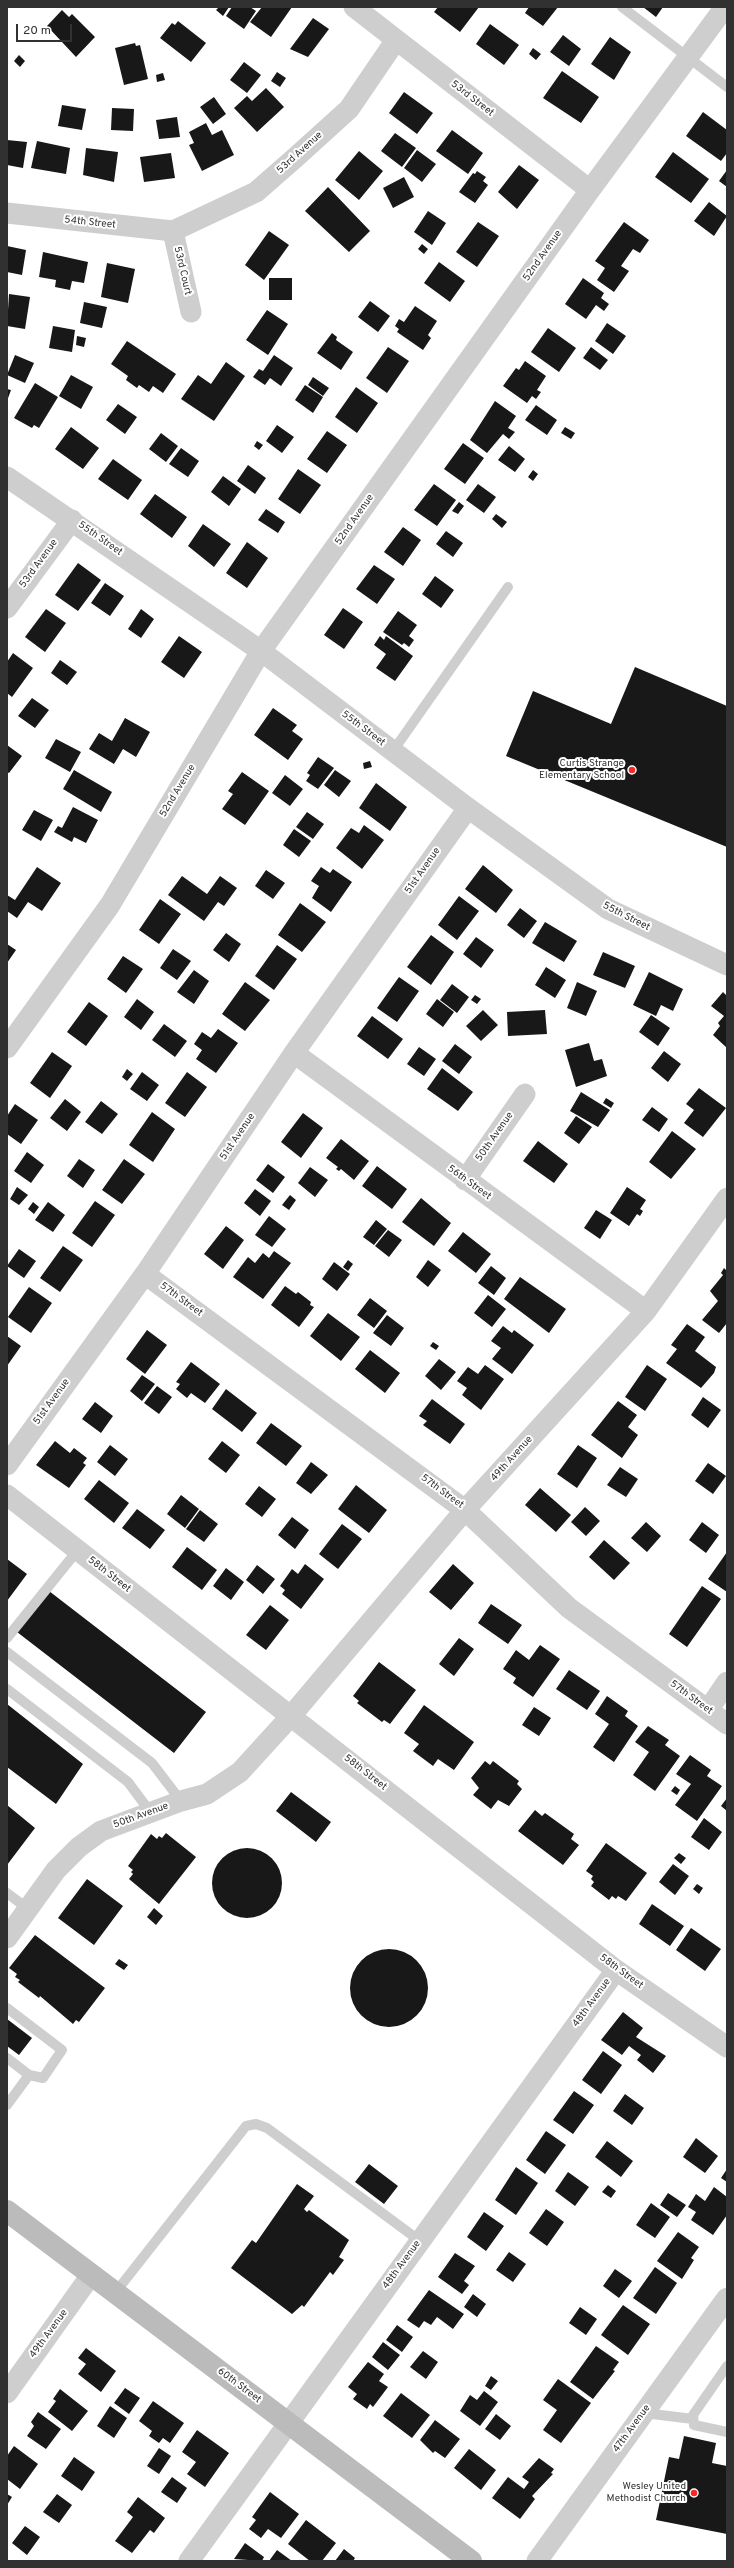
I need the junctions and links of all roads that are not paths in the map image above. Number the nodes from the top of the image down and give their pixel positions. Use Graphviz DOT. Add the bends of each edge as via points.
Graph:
graph roads {
  1 [pos="354,7"];
  2 [pos="622,7"];
  3 [pos="725,7"];
  4 [pos="396,40"];
  5 [pos="688,57"];
  6 [pos="727,87"];
  7 [pos="590,190"];
  8 [pos="7,214"];
  9 [pos="173,231"];
  10 [pos="191,312"];
  11 [pos="7,477"];
  12 [pos="72,520"];
  13 [pos="508,587"];
  14 [pos="7,608"];
  15 [pos="261,652"];
  16 [pos="393,751"];
  17 [pos="468,808"];
  18 [pos="727,965"];
  19 [pos="7,1048"];
  20 [pos="294,1053"];
  21 [pos="525,1094"];
  22 [pos="465,1180"];
  23 [pos="727,1198"];
  24 [pos="145,1274"];
  25 [pos="646,1311"];
  26 [pos="7,1465"];
  27 [pos="7,1495"];
  28 [pos="465,1510"];
  29 [pos="77,1551"];
  30 [pos="7,1638"];
  31 [pos="7,1652"];
  32 [pos="727,1682"];
  33 [pos="7,1689"];
  34 [pos="708,1710"];
  35 [pos="291,1716"];
  36 [pos="727,1724"];
  37 [pos="181,1801"];
  38 [pos="151,1813"];
  39 [pos="7,1893"];
  40 [pos="28,1909"];
  41 [pos="7,1938"];
  42 [pos="616,1970"];
  43 [pos="7,2008"];
  44 [pos="727,2047"];
  45 [pos="7,2058"];
  46 [pos="29,2075"];
  47 [pos="7,2106"];
  48 [pos="7,2211"];
  49 [pos="420,2241"];
  50 [pos="91,2275"];
  51 [pos="115,2293"];
  52 [pos="727,2298"];
  53 [pos="727,2366"];
  54 [pos="7,2393"];
  55 [pos="644,2413"];
  56 [pos="693,2419"];
  57 [pos="288,2423"];
  58 [pos="727,2432"];
  59 [pos="189,2561"];
  60 [pos="471,2561"];
  61 [pos="538,2561"];
  1 -- 4 [label="street, 53rd Street"];
  2 -- 5 [label="lane"];
  3 -- 5 [label="street, 52nd Avenue"];
  4 -- 7 [label="street, 53rd Street"];
  4 -- 9 [label="street, 53rd Avenue" via="349,109 256,192"];
  5 -- 6 [label="lane"];
  5 -- 7 [label="street, 52nd Avenue"];
  7 -- 15 [label="street, 52nd Avenue"];
  8 -- 9 [label="street, 54th Street"];
  9 -- 10 [label="street, 53rd Court"];
  11 -- 12 [label="street, 55th Street"];
  12 -- 14 [label="street, 53rd Avenue"];
  12 -- 15 [label="street, 55th Street"];
  13 -- 16 [label="lane"];
  15 -- 16 [label="street, 55th Street"];
  15 -- 19 [label="street, 52nd Avenue" via="110,905"];
  16 -- 17 [label="street, 55th Street"];
  17 -- 18 [label="street, 55th Street" via="608,909"];
  17 -- 20 [label="street, 51st Avenue"];
  20 -- 22 [label="street, 56th Street"];
  20 -- 24 [label="street, 51st Avenue"];
  21 -- 22 [label="street, 50th Avenue"];
  22 -- 25 [label="street, 56th Street"];
  23 -- 25 [label="street, 49th Avenue"];
  24 -- 26 [label="street, 51st Avenue"];
  24 -- 28 [label="street, 57th Street"];
  25 -- 28 [label="street, 49th Avenue"];
  27 -- 29 [label="street, 58th Street"];
  28 -- 34 [label="street, 57th Street" via="569,1608"];
  28 -- 35 [label="street, 49th Avenue"];
  29 -- 30 [label="lane"];
  29 -- 35 [label="street, 58th Street"];
  31 -- 37 [label="lane" via="152,1763"];
  32 -- 34 [label="street"];
  33 -- 38 [label="lane" via="128,1782"];
  34 -- 36 [label="street, 57th Street"];
  35 -- 37 [label="street, 50th Avenue" via="240,1772 208,1794"];
  35 -- 42 [label="street, 58th Street"];
  37 -- 38 [label="street, 50th Avenue"];
  38 -- 40 [label="street, 50th Avenue" via="101,1831 79,1846 56,1870"];
  39 -- 40 [label="lane"];
  40 -- 41 [label="street, 50th Avenue"];
  42 -- 44 [label="street, 58th Street"];
  42 -- 49 [label="street, 48th Avenue"];
  43 -- 46 [label="lane" via="62,2050 43,2078"];
  45 -- 46 [label="lane"];
  46 -- 47 [label="lane"];
  48 -- 50 [label="street, 60th Street"];
  49 -- 51 [label="lane" via="267,2128 256,2124 246,2126"];
  49 -- 57 [label="street, 48th Avenue"];
  50 -- 51 [label="street, 60th Street"];
  50 -- 54 [label="street, 49th Avenue"];
  51 -- 57 [label="street, 60th Street"];
  52 -- 55 [label="street, 47th Avenue"];
  53 -- 56 [label="lane" via="692,2415"];
  55 -- 56 [label="lane"];
  55 -- 61 [label="street, 47th Avenue"];
  56 -- 58 [label="lane" via="694,2425"];
  57 -- 59 [label="street, 48th Avenue"];
  57 -- 60 [label="street, 60th Street"];
}
